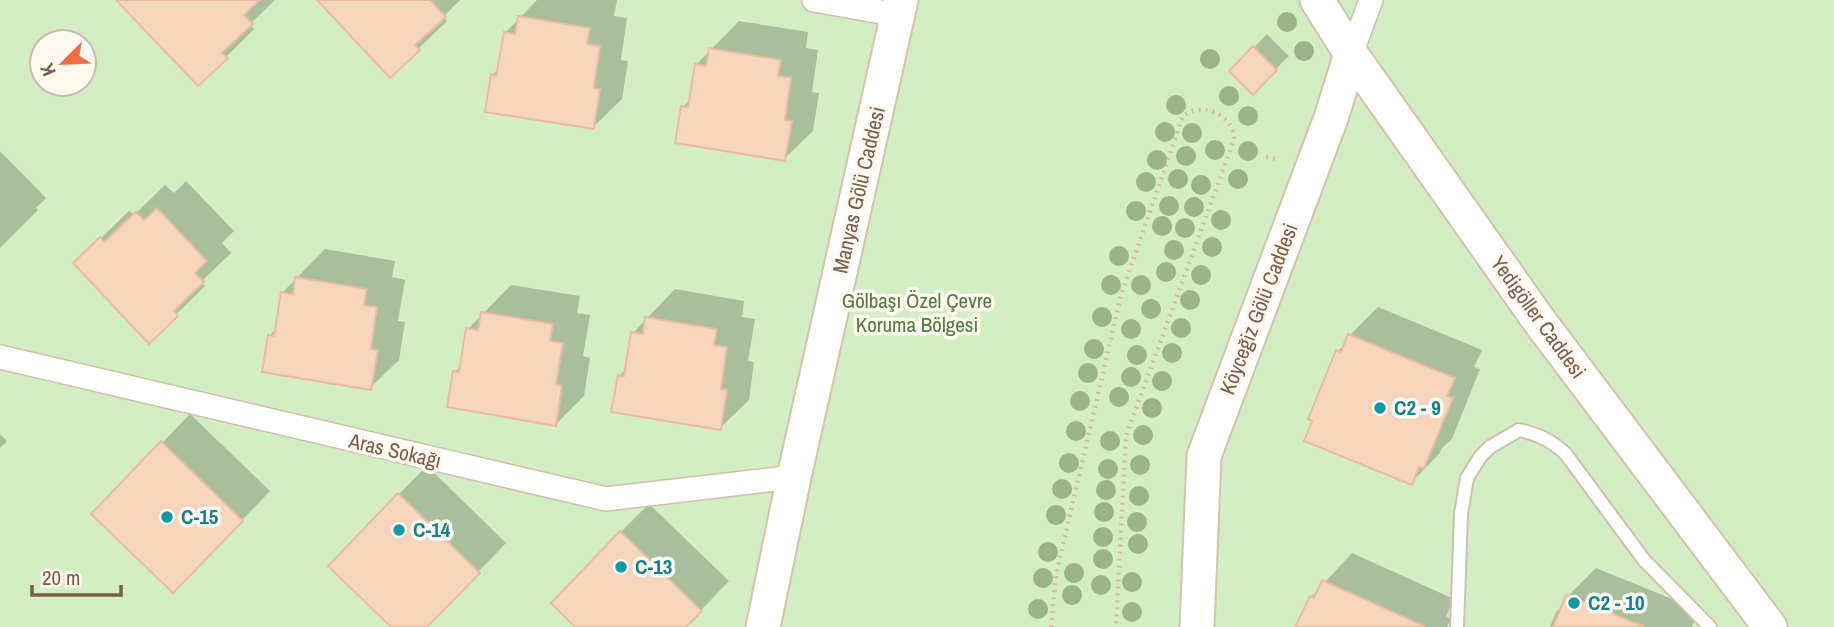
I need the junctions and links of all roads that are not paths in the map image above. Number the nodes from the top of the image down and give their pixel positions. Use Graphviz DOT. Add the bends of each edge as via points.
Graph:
graph roads {
  1 [pos="814,0"];
  2 [pos="1317,0"];
  3 [pos="1371,0"];
  4 [pos="900,7"];
  5 [pos="1351,54"];
  6 [pos="0,358"];
  7 [pos="794,477"];
  8 [pos="763,627"];
  9 [pos="1197,627"];
  10 [pos="1457,627"];
  11 [pos="1710,627"];
  12 [pos="1770,627"];
  1 -- 4 [label="street"];
  2 -- 5 [label="street, Yedigöller Caddesi"];
  3 -- 5 [label="street, Köyceğiz Gölü Caddesi"];
  4 -- 7 [label="street, Manyas Gölü Caddesi"];
  5 -- 9 [label="street, Köyceğiz Gölü Caddesi" via="1204,456"];
  5 -- 12 [label="street, Yedigöller Caddesi" via="1540,322"];
  6 -- 7 [label="street, Aras Sokağı" via="606,499"];
  7 -- 8 [label="street, Manyas Gölü Caddesi"];
  10 -- 11 [label="lane" via="1461,514 1467,478 1490,447 1519,430 1549,439 1565,453 1644,560"];
}
